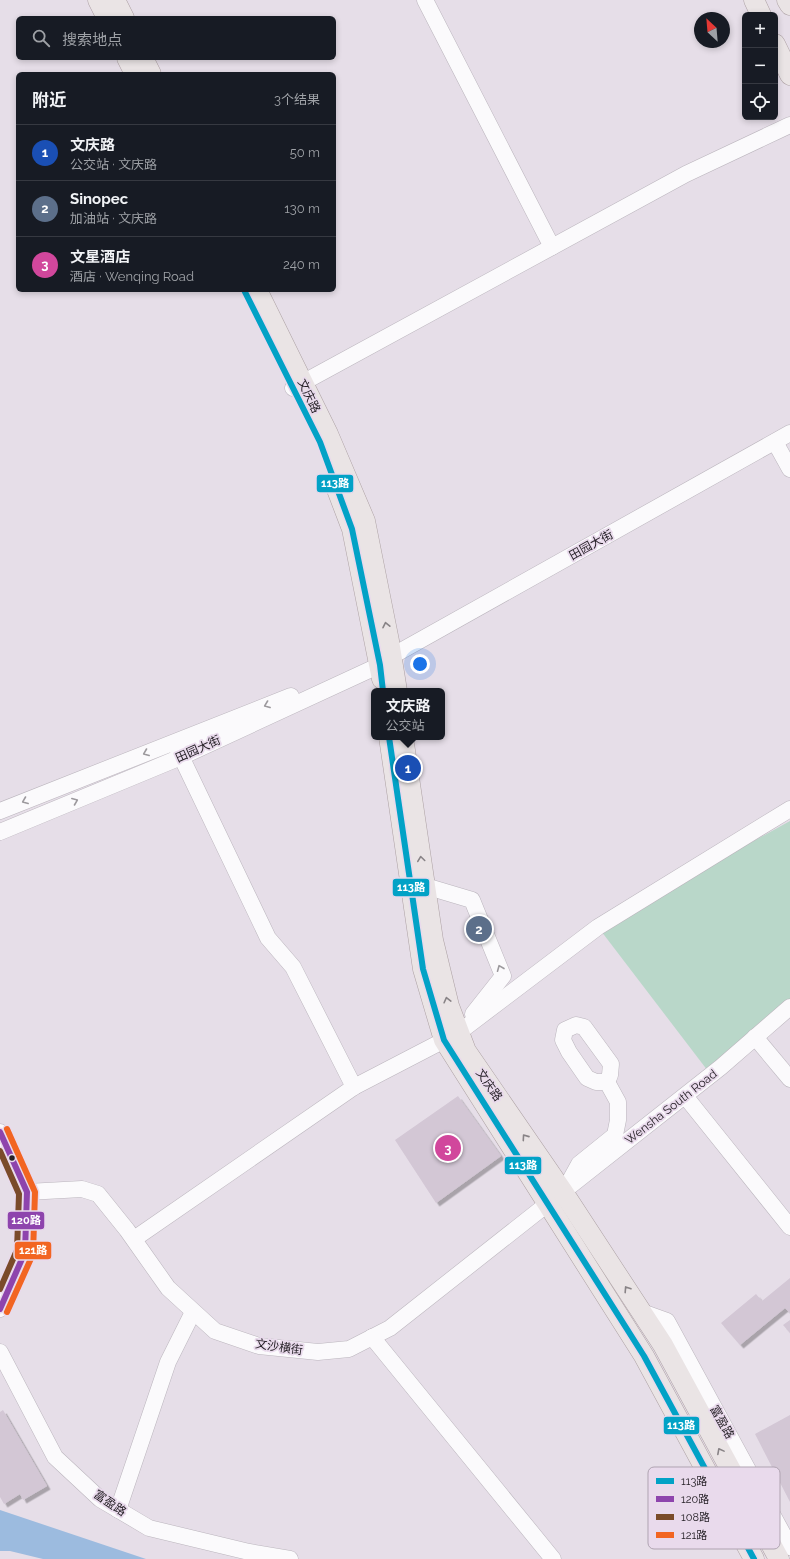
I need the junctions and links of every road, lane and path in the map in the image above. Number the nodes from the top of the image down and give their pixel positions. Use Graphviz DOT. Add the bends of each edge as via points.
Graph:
graph roads {
  1 [pos="98,0"];
  2 [pos="115,0"];
  3 [pos="425,0"];
  4 [pos="754,0"];
  5 [pos="788,0"];
  6 [pos="790,5"];
  7 [pos="760,12"];
  8 [pos="106,16"];
  9 [pos="123,16"];
  10 [pos="777,48"];
  11 [pos="128,60"];
  12 [pos="144,60"];
  13 [pos="135,72"];
  14 [pos="150,72"];
  15 [pos="790,75"];
  16 [pos="790,125"];
  17 [pos="552,247"];
  18 [pos="245,292"];
  19 [pos="258,292"];
  20 [pos="298,386"];
  21 [pos="790,433"];
  22 [pos="774,442"];
  23 [pos="790,470"];
  24 [pos="383,658"];
  25 [pos="383,688"];
  26 [pos="396,688"];
  27 [pos="389,740"];
  28 [pos="403,740"];
  29 [pos="174,742"];
  30 [pos="182,758"];
  31 [pos="790,809"];
  32 [pos="0,811"];
  33 [pos="0,832"];
  34 [pos="425,886"];
  35 [pos="790,1007"];
  36 [pos="451,1036"];
  37 [pos="755,1038"];
  38 [pos="790,1079"];
  39 [pos="607,1082"];
  40 [pos="354,1087"];
  41 [pos="685,1096"];
  42 [pos="0,1132"];
  43 [pos="27,1192"];
  44 [pos="556,1198"];
  45 [pos="790,1227"];
  46 [pos="134,1239"];
  47 [pos="0,1308"];
  48 [pos="193,1312"];
  49 [pos="642,1312"];
  50 [pos="372,1337"];
  51 [pos="0,1352"];
  52 [pos="704,1467"];
  53 [pos="730,1467"];
  54 [pos="746,1467"];
  55 [pos="118,1510"];
  56 [pos="780,1529"];
  57 [pos="790,1547"];
  58 [pos="749,1549"];
  59 [pos="774,1549"];
  60 [pos="290,1559"];
  61 [pos="553,1559"];
  62 [pos="754,1559"];
  63 [pos="779,1559"];
  1 -- 8 [label="main road"];
  2 -- 9 [label="main road"];
  3 -- 17 [label="street"];
  4 -- 7 [label="main road"];
  5 -- 6 [label="main road"];
  10 -- 15 [label="main road"];
  11 -- 13 [label="main road"];
  12 -- 14 [label="main road"];
  16 -- 17 [label="street" via="686,174"];
  17 -- 20 [label="street"];
  18 -- 20 [label="main road, 文庆路"];
  19 -- 20 [label="main road, 文庆路"];
  20 -- 24 [label="main road" via="352,529"];
  21 -- 22 [label="street, 田园大街"];
  22 -- 23 [label="street"];
  22 -- 24 [label="street, 田园大街"];
  24 -- 25 [label="main road"];
  24 -- 26 [label="main road"];
  24 -- 29 [label="street, 田园大街, one-way"];
  24 -- 30 [label="street, 田园大街"];
  27 -- 36 [label="main road" via="423,969"];
  34 -- 28 [label="main road, one-way"];
  29 -- 30 [label="street"];
  29 -- 32 [label="street, 田园大街, one-way"];
  33 -- 30 [label="street, 田园大街, one-way"];
  30 -- 40 [label="street" via="268,938 293,967"];
  31 -- 36 [label="street" via="598,927"];
  36 -- 34 [label="main road, one-way" via="449,1006 433,940"];
  36 -- 34 [label="street, one-way" via="503,976 472,900"];
  35 -- 37 [label="street, Wensha South Road"];
  36 -- 40 [label="street"];
  36 -- 44 [label="main road"];
  37 -- 38 [label="street"];
  37 -- 41 [label="street, Wensha South Road"];
  39 -- 44 [label="street" via="618,1102 615,1135 579,1164"];
  40 -- 46 [label="street"];
  41 -- 44 [label="street, Wensha South Road"];
  41 -- 45 [label="street"];
  42 -- 43 [label="street"];
  43 -- 46 [label="street, 文沙横街" via="82,1189 98,1194"];
  43 -- 47 [label="street" via="25,1252"];
  49 -- 44 [label="main road, one-way"];
  44 -- 50 [label="street, 文沙横街" via="390,1328"];
  44 -- 52 [label="main road"];
  46 -- 48 [label="street, 文沙横街" via="168,1288"];
  48 -- 50 [label="street, 文沙横街" via="215,1331 259,1346 318,1352 349,1349"];
  48 -- 55 [label="street" via="168,1362"];
  53 -- 49 [label="main road, one-way" via="664,1345"];
  49 -- 54 [label="street, 富盈路" via="667,1321"];
  50 -- 61 [label="street"];
  51 -- 55 [label="street, 富盈路" via="55,1458 100,1499"];
  55 -- 60 [label="street, 富盈路" via="149,1528"];
  56 -- 57 [label="street, 富盈路"];
  58 -- 62 [label="main road"];
  63 -- 59 [label="main road, one-way"];
}
